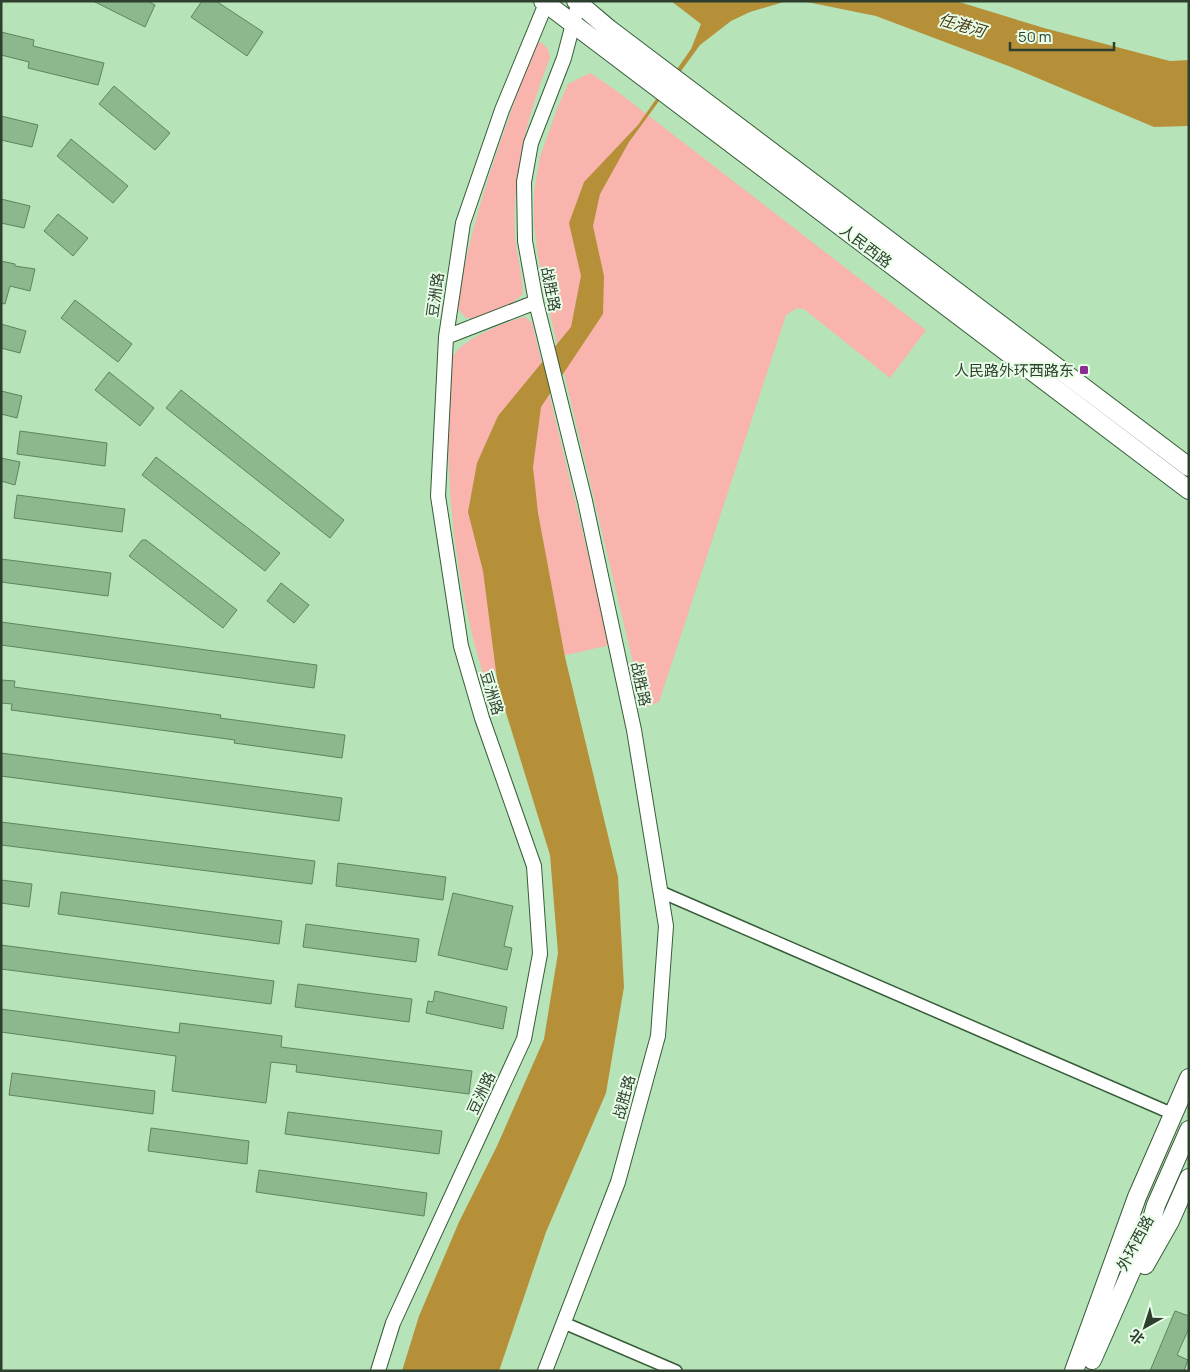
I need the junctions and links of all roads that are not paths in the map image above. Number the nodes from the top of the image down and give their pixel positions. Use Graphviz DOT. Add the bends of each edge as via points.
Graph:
graph roads {
  1 [pos="546,2"];
  2 [pos="578,2"];
  3 [pos="572,25"];
  4 [pos="536,302"];
  5 [pos="446,337"];
  6 [pos="1189,467"];
  7 [pos="1189,490"];
  8 [pos="661,892"];
  9 [pos="1189,1078"];
  10 [pos="1173,1114"];
  11 [pos="1189,1130"];
  12 [pos="1189,1178"];
  13 [pos="564,1322"];
  14 [pos="1087,1361"];
  15 [pos="378,1371"];
  16 [pos="545,1371"];
  17 [pos="676,1371"];
  18 [pos="1074,1371"];
  1 -- 3 [label="main road, 人民西路"];
  1 -- 5 [label="street, 豆洲路" via="502,110 463,223"];
  2 -- 3 [label="street, 战胜路"];
  2 -- 6 [label="main road, 人民西路" via="609,29"];
  3 -- 4 [label="street, 战胜路" via="564,58 531,143 524,182 525,241"];
  3 -- 7 [label="main road, 人民西路"];
  4 -- 5 [label="street"];
  4 -- 8 [label="street, 战胜路" via="634,730"];
  5 -- 15 [label="street, 豆洲路" via="438,496 448,572 462,646 480,709 534,866 540,954 524,1039 393,1323"];
  8 -- 10 [label="street"];
  8 -- 13 [label="street, 战胜路" via="666,926 658,1036 618,1182"];
  9 -- 10 [label="main road, 外环西路"];
  10 -- 14 [label="main road, 外环西路" via="1137,1197"];
  11 -- 14 [label="main road, 外环西路" via="1156,1205 1139,1229"];
  12 -- 14 [label="main road, 外环西路" via="1170,1221"];
  13 -- 16 [label="street, 战胜路"];
  13 -- 17 [label="street"];
  14 -- 18 [label="main road, 外环西路"];
}
